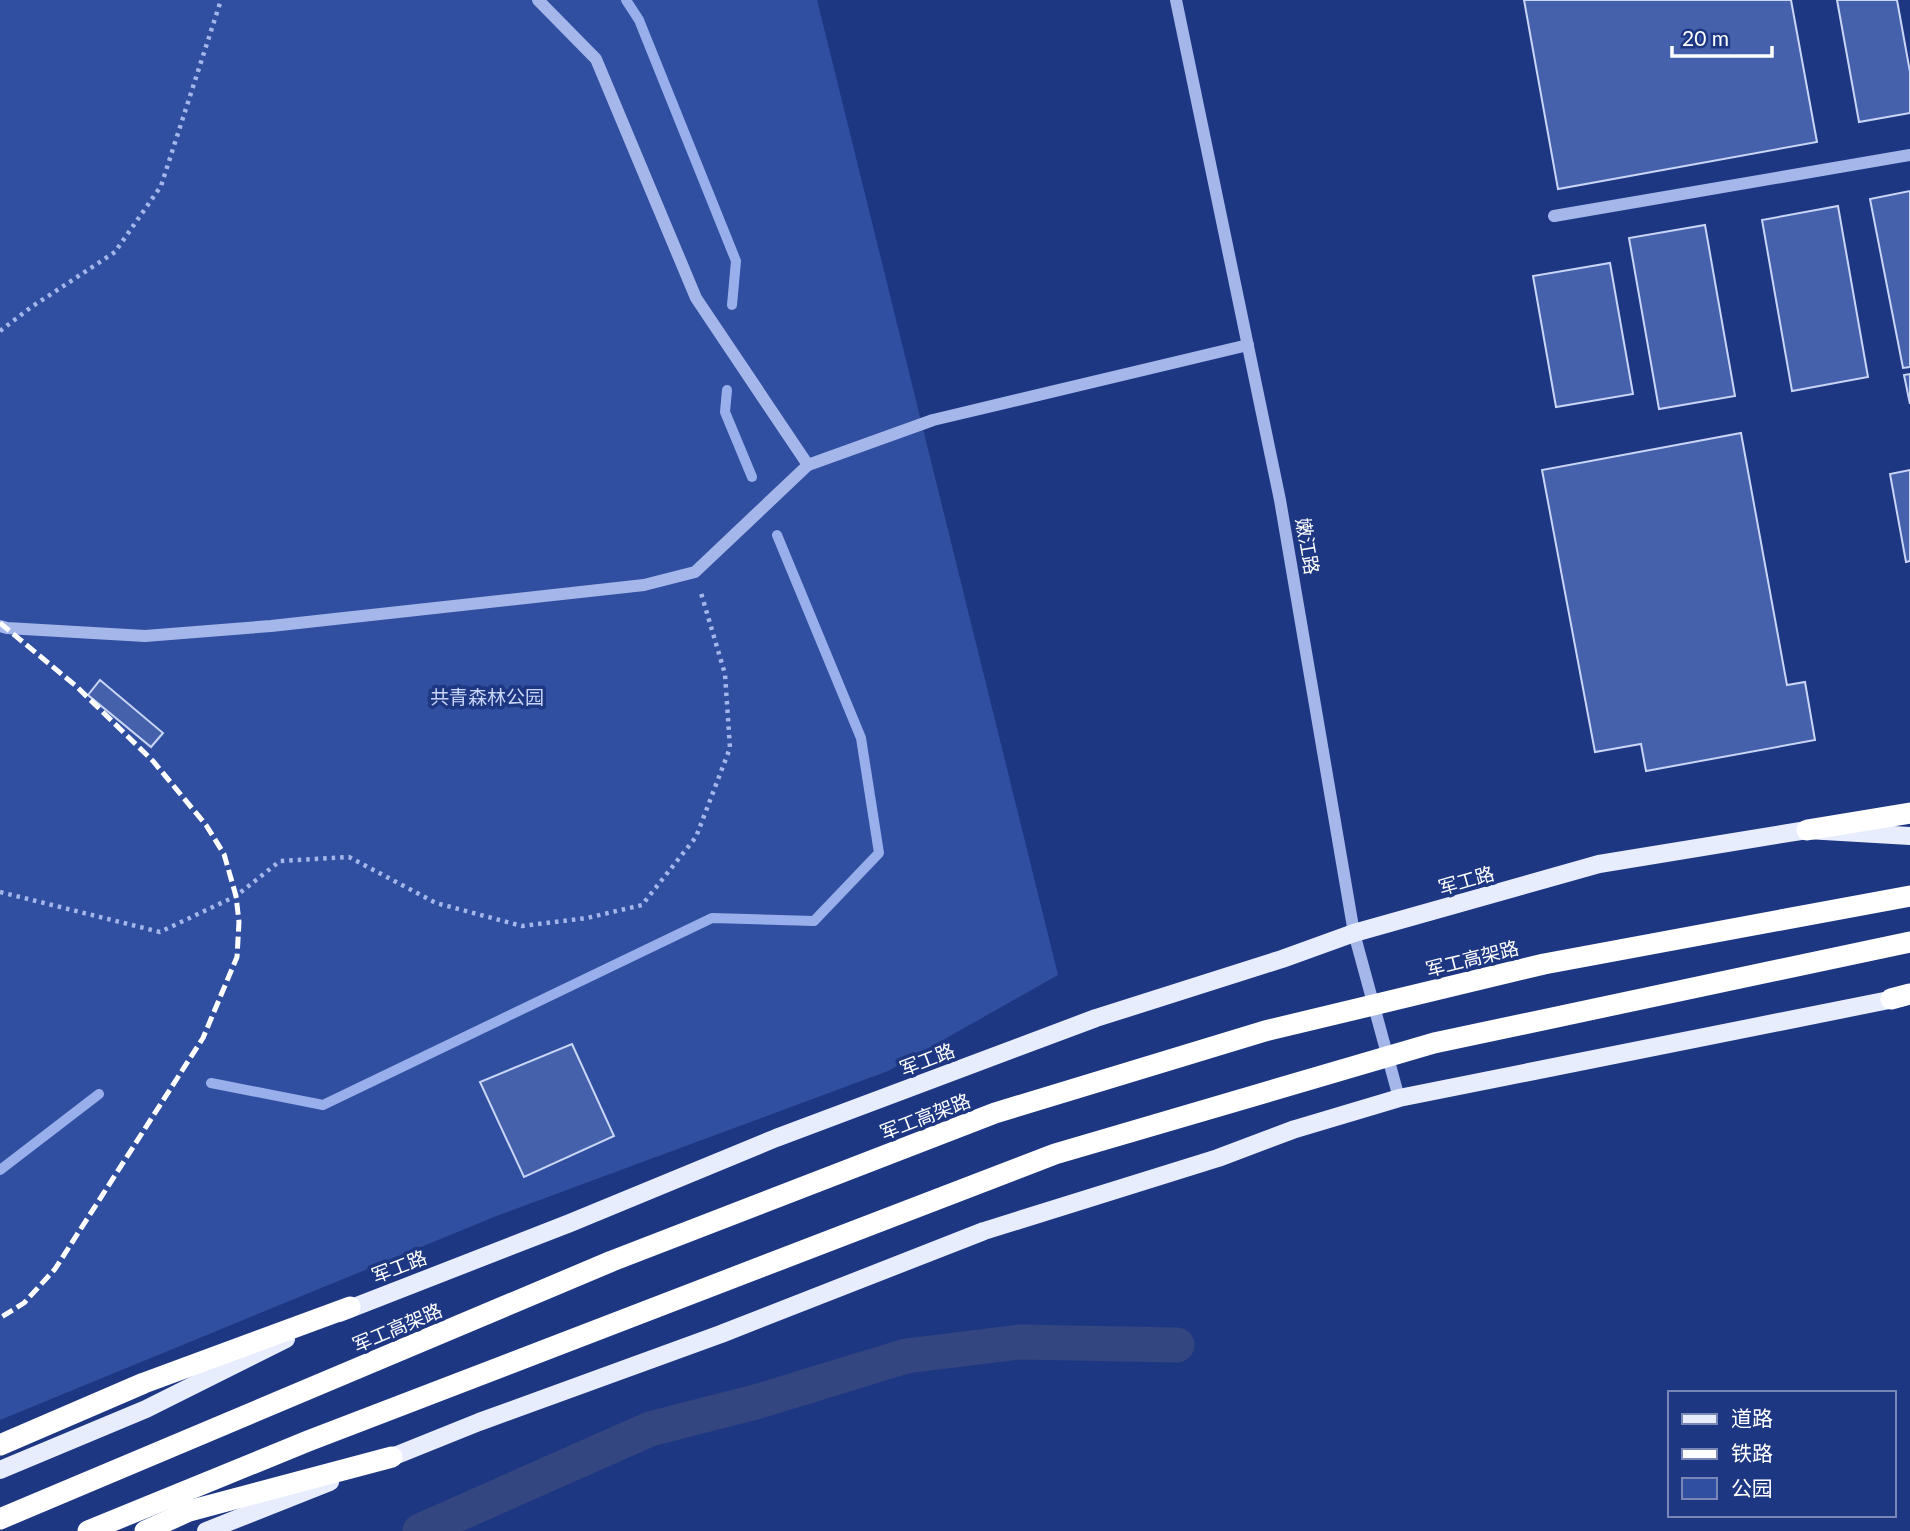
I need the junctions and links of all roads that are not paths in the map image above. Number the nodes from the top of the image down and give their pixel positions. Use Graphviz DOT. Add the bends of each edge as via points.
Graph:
graph roads {
  1 [pos="538,0"];
  2 [pos="1176,0"];
  3 [pos="1910,155"];
  4 [pos="1554,216"];
  5 [pos="1248,345"];
  6 [pos="808,465"];
  7 [pos="0,626"];
  8 [pos="1910,813"];
  9 [pos="1807,830"];
  10 [pos="1910,836"];
  11 [pos="1910,897"];
  12 [pos="1354,933"];
  13 [pos="1910,942"];
  14 [pos="1904,996"];
  15 [pos="1399,1098"];
  16 [pos="351,1307"];
  17 [pos="0,1445"];
  18 [pos="392,1457"];
  19 [pos="0,1471"];
  20 [pos="0,1519"];
  21 [pos="88,1531"];
  22 [pos="145,1531"];
  23 [pos="206,1531"];
  1 -- 6 [label="street" via="596,59 696,298"];
  2 -- 5 [label="street, 嫩江路"];
  3 -- 4 [label="street"];
  5 -- 6 [label="street" via="933,420"];
  5 -- 12 [label="street, 嫩江路" via="1290,551"];
  6 -- 7 [label="street" via="695,572 644,585 145,636"];
  8 -- 9 [label="highway"];
  9 -- 10 [label="main road, 军工路"];
  9 -- 12 [label="main road, 军工路" via="1598,864"];
  11 -- 20 [label="highway, 军工高架路, bridge" via="1544,964 1265,1031 995,1113 612,1261"];
  12 -- 15 [label="street, 嫩江路"];
  12 -- 16 [label="main road, 军工路" via="1084,1023 776,1138"];
  13 -- 21 [label="highway, bridge" via="1434,1042 1055,1154 308,1440"];
  14 -- 15 [label="main road"];
  15 -- 18 [label="main road" via="985,1231"];
  16 -- 17 [label="highway" via="145,1383"];
  16 -- 19 [label="main road, 军工路" via="146,1409"];
  18 -- 22 [label="highway" via="190,1511"];
  18 -- 23 [label="main road"];
}
